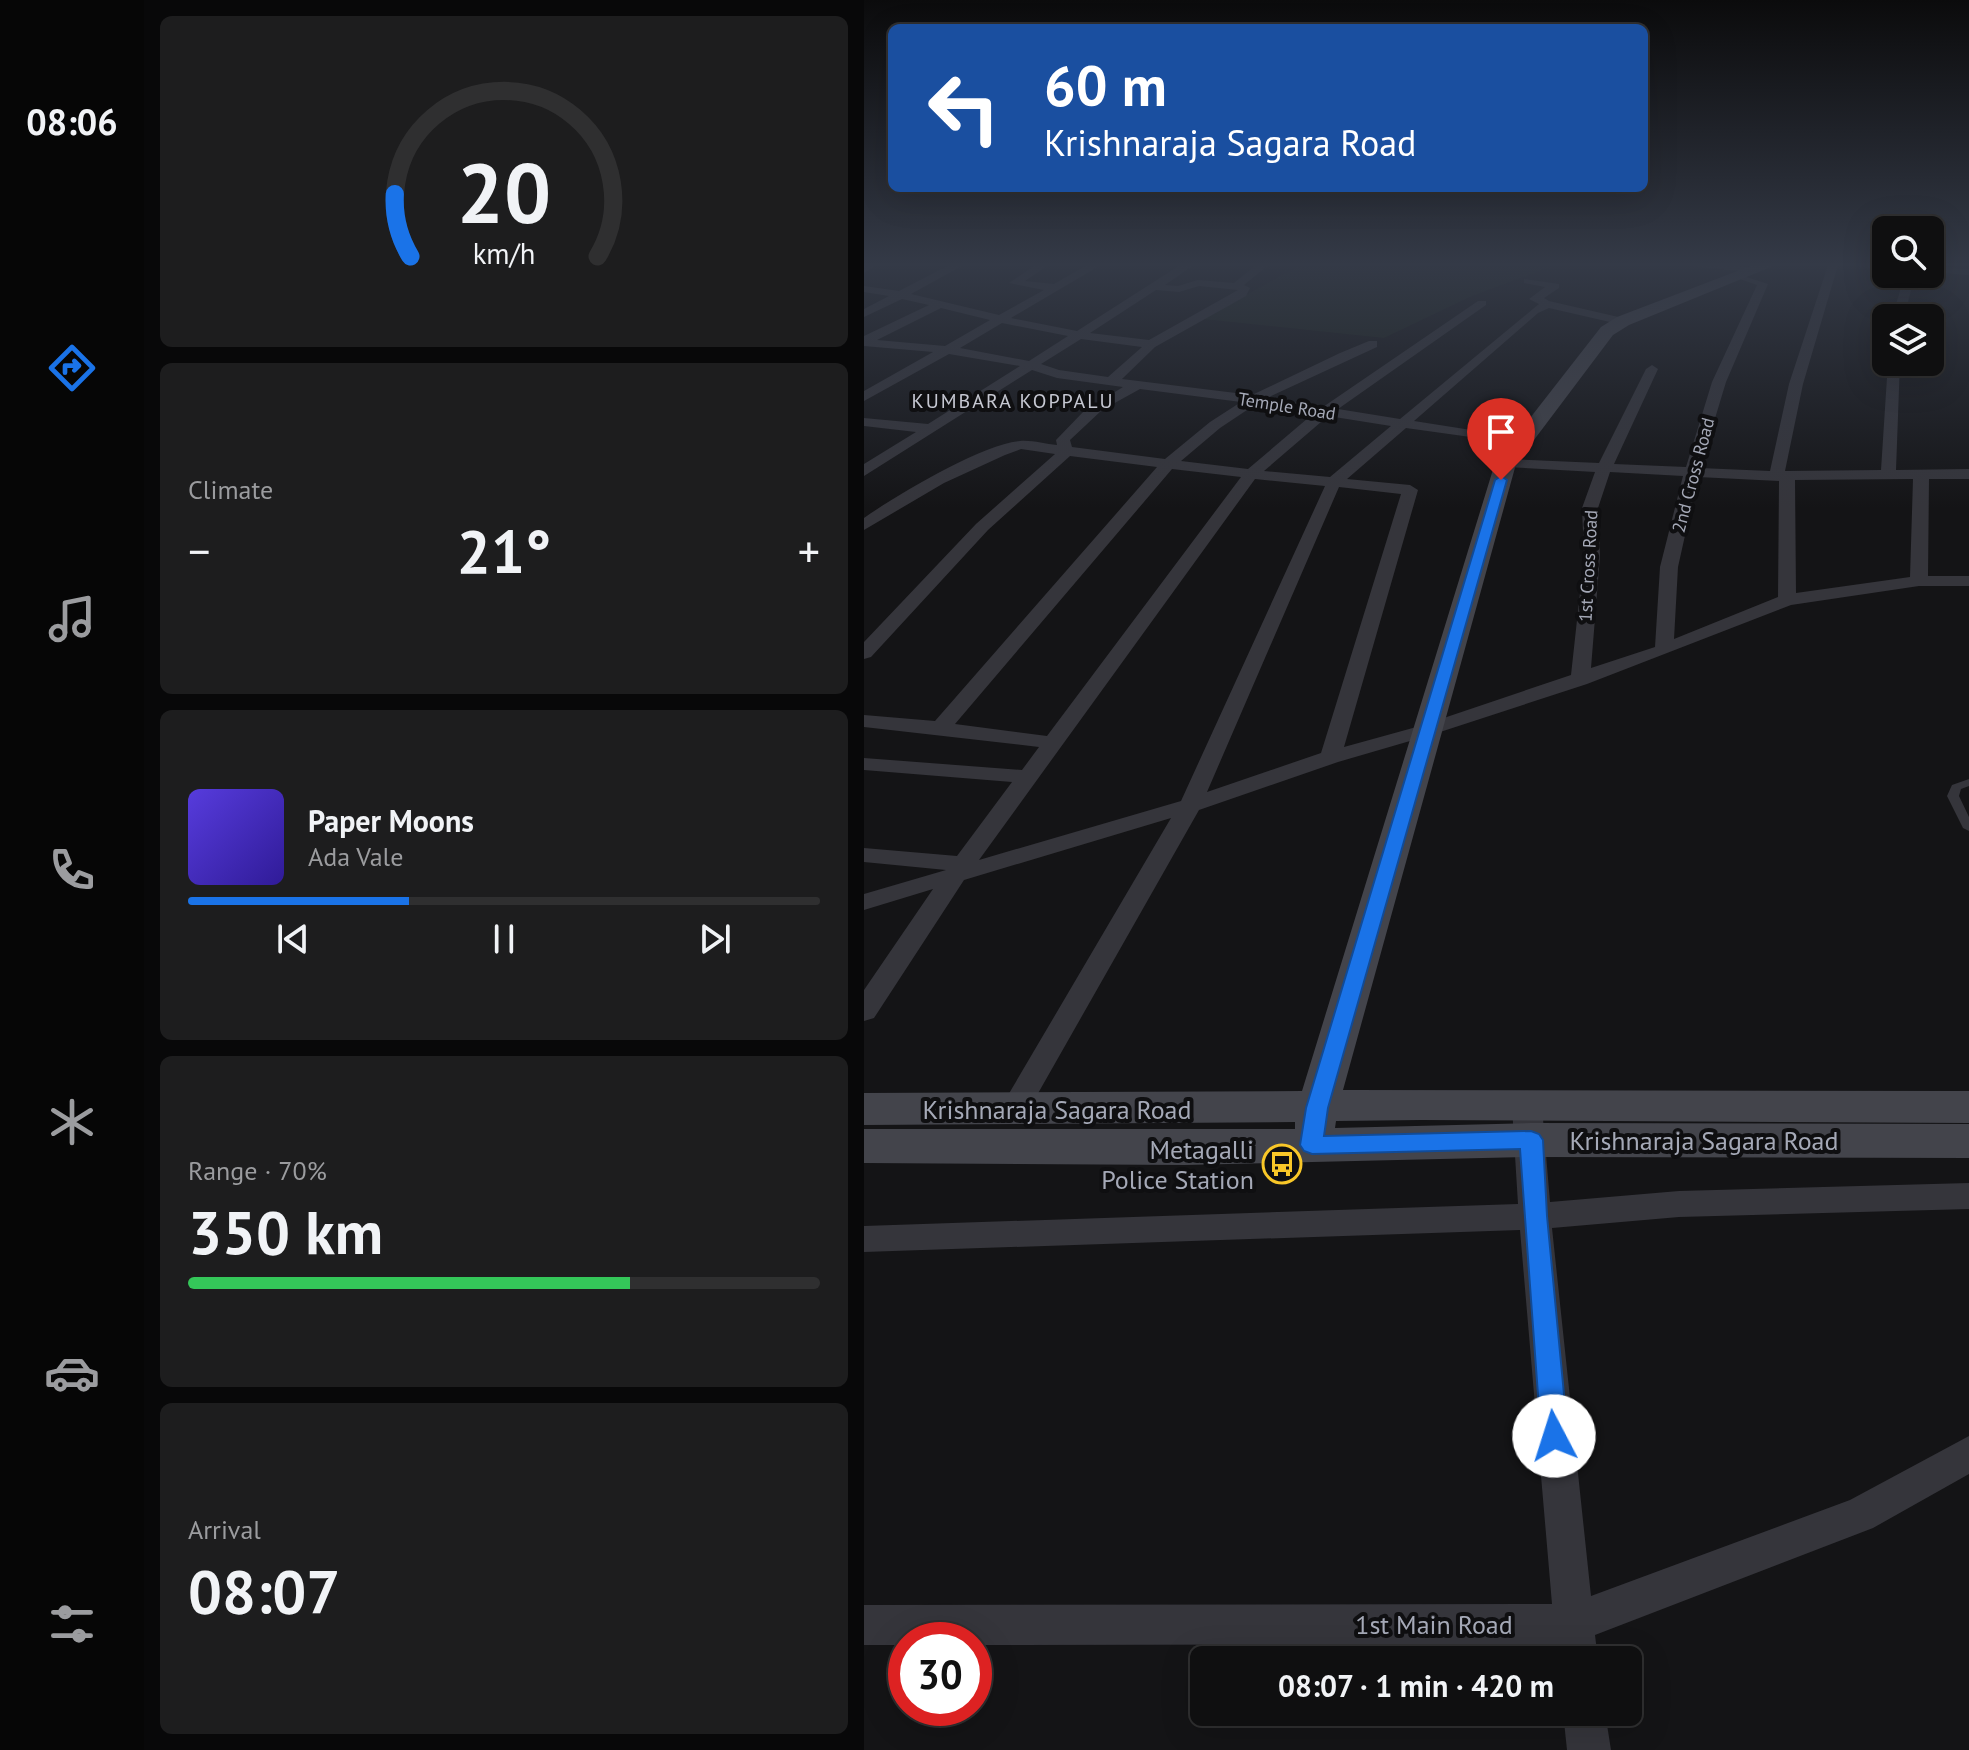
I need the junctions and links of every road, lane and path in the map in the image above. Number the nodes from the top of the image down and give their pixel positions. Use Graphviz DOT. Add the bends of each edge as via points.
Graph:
graph roads {
  1 [pos="886,344"];
  2 [pos="961,344"];
  3 [pos="1063,344"];
  4 [pos="1147,344"];
  5 [pos="1151,344"];
  6 [pos="1373,344"];
  7 [pos="1423,344"];
  8 [pos="1495,344"];
  9 [pos="1597,344"];
  10 [pos="1736,344"];
  11 [pos="1810,344"];
  12 [pos="948,351"];
  13 [pos="1031,364"];
  14 [pos="1652,369"];
  15 [pos="1893,376"];
  16 [pos="1111,381"];
  17 [pos="1139,384"];
  18 [pos="864,397"];
  19 [pos="1249,399"];
  20 [pos="1324,412"];
  21 [pos="864,422"];
  22 [pos="1399,424"];
  23 [pos="930,429"];
  24 [pos="1066,452"];
  25 [pos="1514,452"];
  26 [pos="1167,465"];
  27 [pos="1603,470"];
  28 [pos="864,471"];
  29 [pos="1251,474"];
  30 [pos="1691,474"];
  31 [pos="1888,474"];
  32 [pos="1921,474"];
  33 [pos="1969,474"];
  34 [pos="1781,476"];
  35 [pos="1334,482"];
  36 [pos="864,525"];
  37 [pos="1919,581"];
  38 [pos="1969,581"];
  39 [pos="1787,600"];
  40 [pos="1664,650"];
  41 [pos="864,653"];
  42 [pos="1580,680"];
  43 [pos="864,721"];
  44 [pos="940,728"];
  45 [pos="1427,730"];
  46 [pos="1053,743"];
  47 [pos="1330,757"];
  48 [pos="864,764"];
  49 [pos="1028,777"];
  50 [pos="1969,782"];
  51 [pos="1190,805"];
  52 [pos="1969,828"];
  53 [pos="864,855"];
  54 [pos="959,870"];
  55 [pos="864,902"];
  56 [pos="864,1011"];
  57 [pos="1969,1107"];
  58 [pos="864,1109"];
  59 [pos="1014,1110"];
  60 [pos="1529,1123"];
  61 [pos="1315,1126"];
  62 [pos="1969,1141"];
  63 [pos="864,1146"];
  64 [pos="1969,1196"];
  65 [pos="1535,1216"];
  66 [pos="864,1239"];
  67 [pos="1969,1454"];
  68 [pos="864,1625"];
  69 [pos="1574,1642"];
  70 [pos="1586,1726"];
  71 [pos="1589,1750"];
  1 -- 12 [label="street, Temple Road"];
  2 -- 12 [label="street"];
  3 -- 13 [label="street"];
  4 -- 5 [label="street"];
  5 -- 16 [label="street"];
  6 -- 19 [label="street"];
  7 -- 20 [label="street"];
  8 -- 22 [label="street"];
  9 -- 25 [label="street"];
  10 -- 30 [label="street, 2nd Cross Road"];
  11 -- 34 [label="street" via="1796,384"];
  12 -- 13 [label="street, Temple Road"];
  12 -- 18 [label="street"];
  13 -- 16 [label="street, Temple Road" via="1057,374"];
  13 -- 23 [label="street"];
  14 -- 27 [label="street, 1st Cross Road"];
  15 -- 31 [label="street"];
  16 -- 17 [label="street, Temple Road"];
  17 -- 19 [label="street, Temple Road"];
  17 -- 24 [label="street" via="1081,417 1063,440"];
  19 -- 20 [label="street, Temple Road"];
  19 -- 26 [label="street" via="1199,434"];
  20 -- 22 [label="street, Temple Road"];
  20 -- 29 [label="street"];
  21 -- 23 [label="street"];
  22 -- 25 [label="street, Temple Road"];
  22 -- 35 [label="street"];
  23 -- 28 [label="street"];
  24 -- 26 [label="street"];
  24 -- 36 [label="street" via="1020,445 990,455"];
  24 -- 41 [label="street" via="982,527"];
  25 -- 27 [label="street, Temple Road"];
  25 -- 45 [label="street"];
  26 -- 29 [label="street"];
  26 -- 44 [label="street"];
  27 -- 30 [label="street, Temple Road"];
  27 -- 42 [label="street, 1st Cross Road" via="1590,508 1592,556"];
  29 -- 35 [label="street"];
  29 -- 46 [label="street"];
  30 -- 34 [label="street, Temple Road"];
  30 -- 40 [label="street, 2nd Cross Road" via="1669,567"];
  31 -- 32 [label="street, Temple Road"];
  31 -- 34 [label="street, Temple Road"];
  32 -- 33 [label="street, Temple Road"];
  32 -- 37 [label="street"];
  34 -- 39 [label="street"];
  35 -- 47 [label="street" via="1410,490"];
  35 -- 51 [label="street"];
  37 -- 38 [label="street"];
  37 -- 39 [label="street"];
  39 -- 40 [label="street"];
  40 -- 42 [label="street"];
  42 -- 45 [label="street"];
  43 -- 44 [label="street"];
  44 -- 46 [label="street"];
  45 -- 47 [label="street"];
  45 -- 61 [label="street"];
  46 -- 49 [label="street"];
  47 -- 51 [label="street"];
  48 -- 49 [label="street"];
  49 -- 54 [label="street"];
  50 -- 52 [label="lane" via="1956,787 1953,796"];
  51 -- 54 [label="street"];
  51 -- 59 [label="street"];
  53 -- 54 [label="street"];
  54 -- 55 [label="street"];
  54 -- 56 [label="street"];
  57 -- 60 [label="street, Krishnaraja Sagara Road"];
  58 -- 59 [label="street, Krishnaraja Sagara Road"];
  59 -- 61 [label="street, Krishnaraja Sagara Road"];
  60 -- 61 [label="street, Krishnaraja Sagara Road"];
  60 -- 62 [label="street, Krishnaraja Sagara Road"];
  60 -- 65 [label="street"];
  61 -- 63 [label="street, Krishnaraja Sagara Road" via="1185,1148"];
  64 -- 65 [label="street" via="1679,1204"];
  65 -- 66 [label="street"];
  65 -- 69 [label="street"];
  67 -- 69 [label="street, 1st Main Road" via="1860,1515"];
  68 -- 69 [label="street, 1st Main Road"];
  70 -- 71 [label="street"];
}
